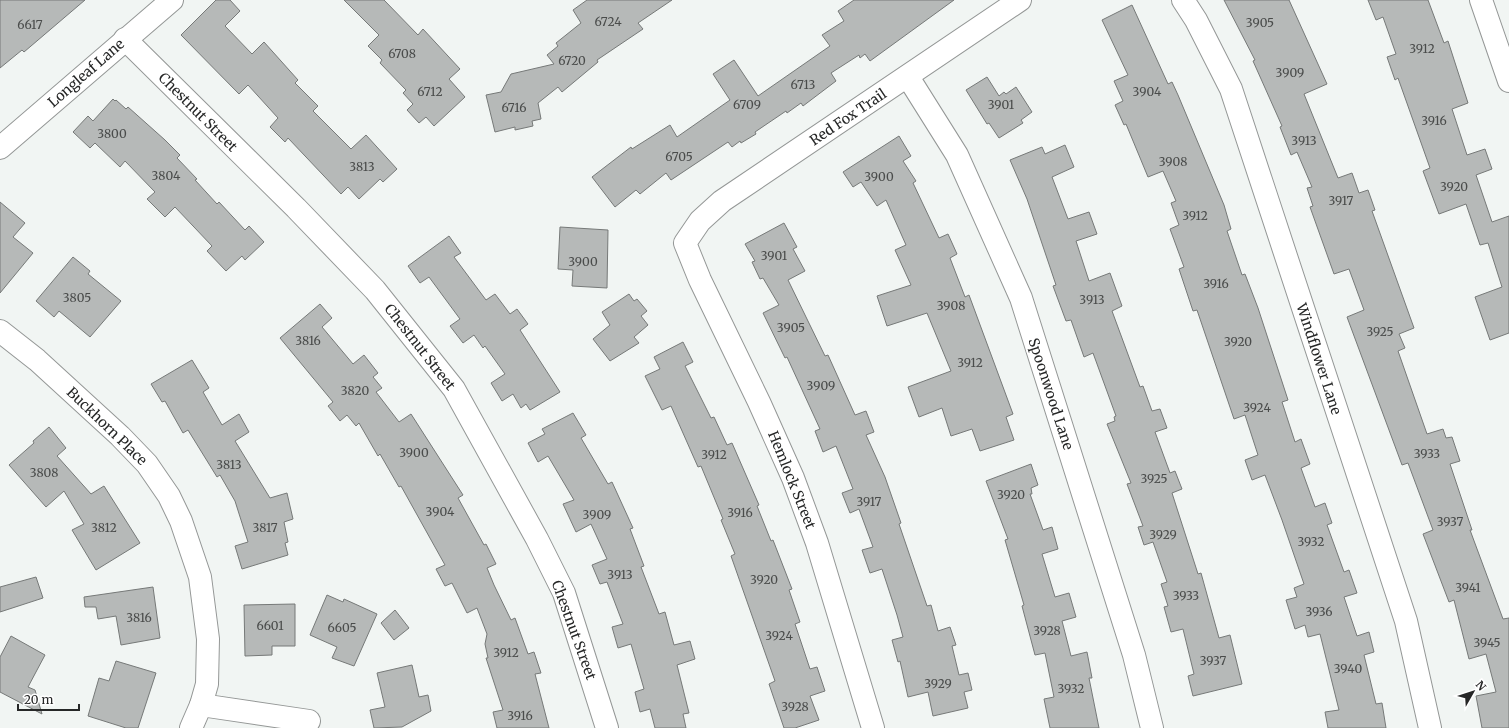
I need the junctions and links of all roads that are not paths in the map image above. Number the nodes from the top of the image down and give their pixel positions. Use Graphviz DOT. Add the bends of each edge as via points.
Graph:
graph roads {
  1 [pos="172,0"];
  2 [pos="1020,0"];
  3 [pos="1183,0"];
  4 [pos="1481,0"];
  5 [pos="125,39"];
  6 [pos="908,77"];
  7 [pos="1509,81"];
  8 [pos="0,148"];
  9 [pos="685,243"];
  10 [pos="0,331"];
  11 [pos="201,705"];
  12 [pos="310,721"];
  13 [pos="191,728"];
  14 [pos="607,728"];
  15 [pos="874,728"];
  16 [pos="1152,728"];
  17 [pos="1430,728"];
  1 -- 5 [label="street, Longleaf Lane"];
  2 -- 6 [label="street, Red Fox Trail"];
  3 -- 17 [label="street, Windflower Lane" via="1196,20 1230,89 1406,621"];
  4 -- 7 [label="street"];
  5 -- 8 [label="street, Longleaf Lane"];
  5 -- 14 [label="street, Chestnut Street" via="375,290 454,390 564,593"];
  6 -- 9 [label="street, Red Fox Trail" via="722,201 700,221"];
  6 -- 16 [label="street, Spoonwood Lane" via="957,155 1021,298 1134,655"];
  9 -- 15 [label="street, Hemlock Street" via="793,478 817,543"];
  10 -- 11 [label="street, Buckhorn Place" via="37,360 120,436 147,464 169,496 181,521 200,577 208,639 207,684"];
  11 -- 12 [label="street"];
  11 -- 13 [label="street, Buckhorn Place"];
}
